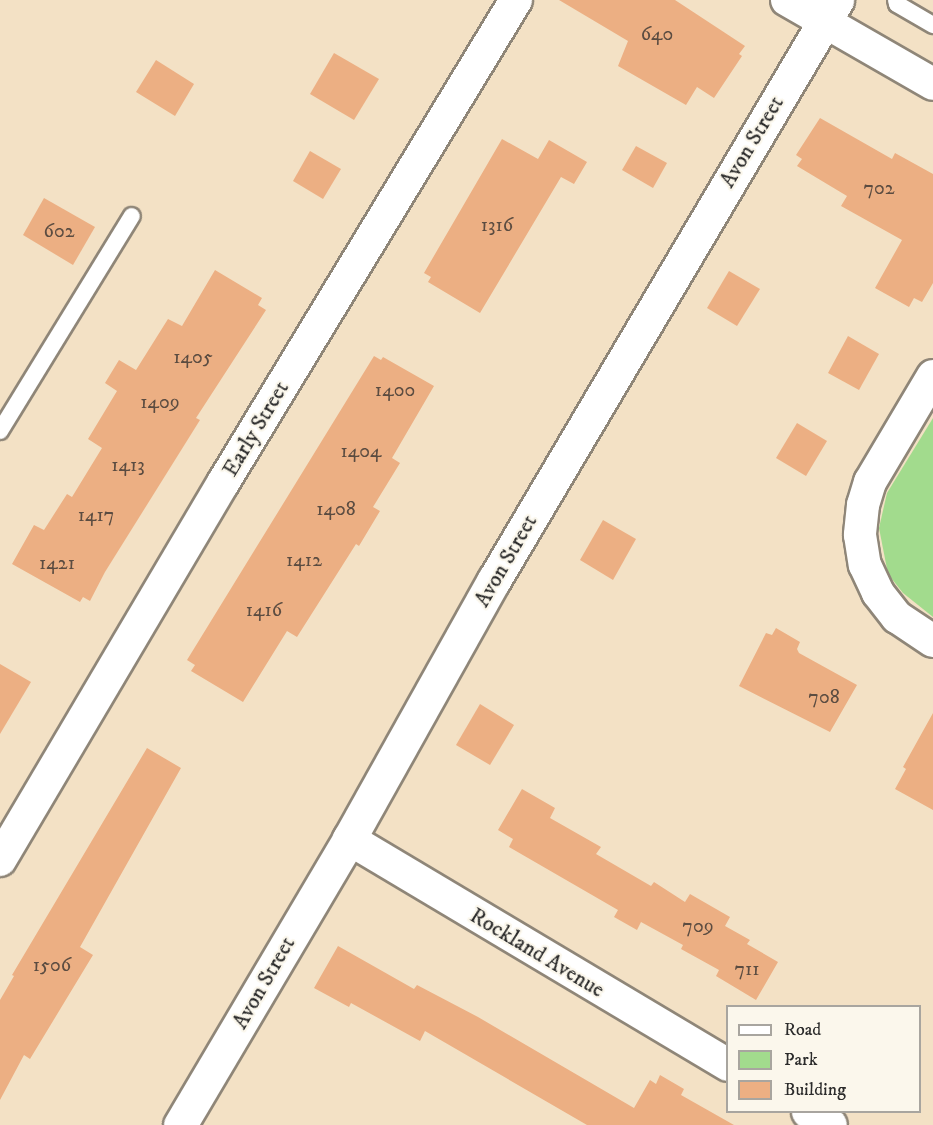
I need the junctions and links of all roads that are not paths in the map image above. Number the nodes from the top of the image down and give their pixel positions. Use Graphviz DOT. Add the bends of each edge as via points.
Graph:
graph roads {
  1 [pos="516,0"];
  2 [pos="787,0"];
  3 [pos="896,0"];
  4 [pos="830,11"];
  5 [pos="933,25"];
  6 [pos="933,84"];
  7 [pos="132,216"];
  8 [pos="933,376"];
  9 [pos="0,431"];
  10 [pos="933,641"];
  11 [pos="348,839"];
  12 [pos="0,860"];
  13 [pos="726,1064"];
  14 [pos="810,1113"];
  15 [pos="180,1125"];
  16 [pos="831,1125"];
  1 -- 12 [label="street, Early Street"];
  2 -- 4 [label="street"];
  3 -- 5 [label="lane"];
  4 -- 6 [label="street"];
  4 -- 11 [label="main road, Avon Street" via="494,579"];
  7 -- 9 [label="lane"];
  8 -- 10 [label="street" via="870,482 860,535 865,565 878,593 897,617"];
  11 -- 13 [label="street, Rockland Avenue"];
  11 -- 15 [label="main road, Avon Street"];
  14 -- 16 [label="street"];
}
